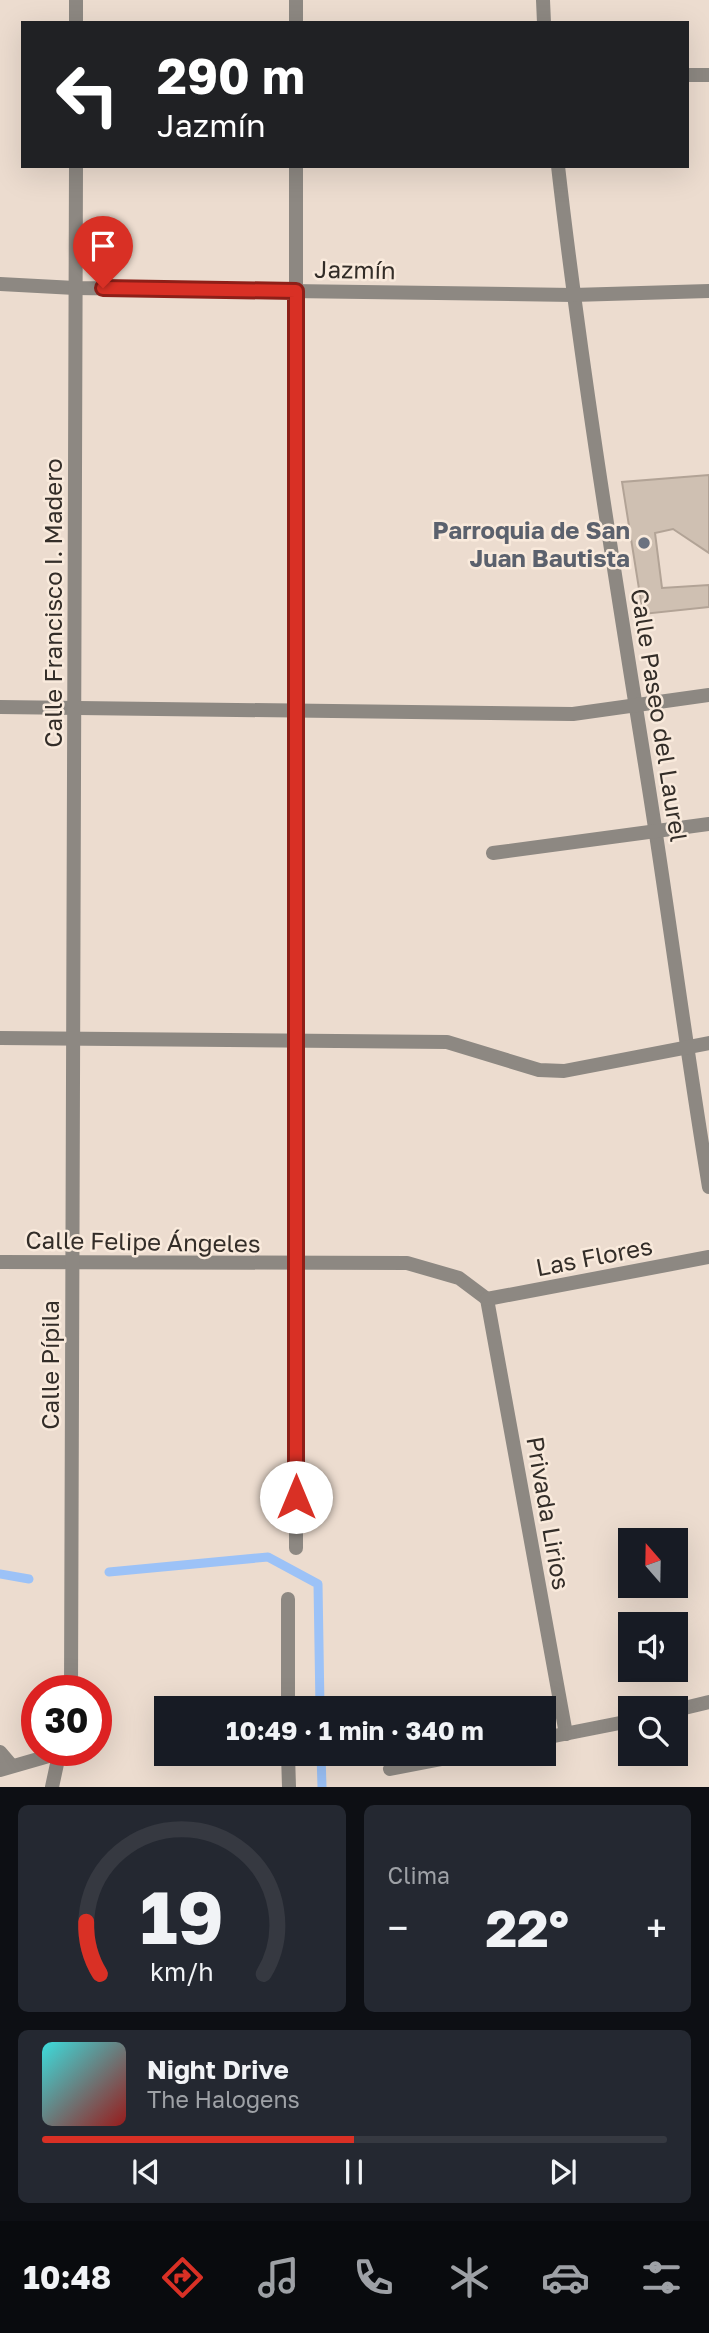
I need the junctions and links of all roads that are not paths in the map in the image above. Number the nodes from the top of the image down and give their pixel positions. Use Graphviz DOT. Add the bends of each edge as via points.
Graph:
graph roads {
  1 [pos="76,0"];
  2 [pos="296,0"];
  3 [pos="543,0"];
  4 [pos="76,21"];
  5 [pos="296,21"];
  6 [pos="544,21"];
  7 [pos="689,75"];
  8 [pos="709,75"];
  9 [pos="76,168"];
  10 [pos="296,168"];
  11 [pos="558,168"];
  12 [pos="0,284"];
  13 [pos="75,288"];
  14 [pos="296,291"];
  15 [pos="709,291"];
  16 [pos="573,295"];
  17 [pos="709,695"];
  18 [pos="636,705"];
  19 [pos="0,707"];
  20 [pos="74,708"];
  21 [pos="295,711"];
  22 [pos="709,824"];
  23 [pos="655,831"];
  24 [pos="493,853"];
  25 [pos="0,1038"];
  26 [pos="73,1039"];
  27 [pos="295,1042"];
  28 [pos="709,1044"];
  29 [pos="685,1048"];
  30 [pos="709,1187"];
  31 [pos="709,1257"];
  32 [pos="0,1262"];
  33 [pos="72,1263"];
  34 [pos="296,1265"];
  35 [pos="487,1299"];
  36 [pos="296,1548"];
  37 [pos="288,1598"];
  38 [pos="71,1675"];
  39 [pos="288,1696"];
  40 [pos="709,1702"];
  41 [pos="688,1707"];
  42 [pos="618,1723"];
  43 [pos="566,1734"];
  44 [pos="556,1736"];
  45 [pos="0,1752"];
  46 [pos="56,1766"];
  47 [pos="288,1766"];
  48 [pos="406,1766"];
  49 [pos="6,1768"];
  50 [pos="390,1769"];
  51 [pos="52,1787"];
  52 [pos="289,1787"];
  1 -- 4 [label="street"];
  2 -- 5 [label="street"];
  3 -- 6 [label="street"];
  7 -- 8 [label="street"];
  9 -- 13 [label="street, Calle Francisco I. Madero"];
  10 -- 14 [label="street"];
  11 -- 16 [label="street, Calle Paseo del Laurel"];
  12 -- 13 [label="street, Jazmín"];
  13 -- 14 [label="street, Jazmín"];
  13 -- 20 [label="street, Calle Francisco I. Madero"];
  14 -- 16 [label="street, Jazmín"];
  14 -- 21 [label="street"];
  15 -- 16 [label="street, Jazmín"];
  16 -- 18 [label="street, Calle Paseo del Laurel"];
  17 -- 18 [label="street"];
  18 -- 21 [label="street" via="573,713"];
  18 -- 23 [label="street, Calle Paseo del Laurel"];
  19 -- 20 [label="street"];
  20 -- 21 [label="street"];
  20 -- 26 [label="street, Calle Francisco I. Madero"];
  21 -- 27 [label="street"];
  22 -- 23 [label="street"];
  23 -- 24 [label="street"];
  23 -- 29 [label="street, Calle Paseo del Laurel"];
  25 -- 26 [label="street"];
  26 -- 27 [label="street"];
  26 -- 33 [label="street, Calle Pípila"];
  27 -- 29 [label="street" via="447,1042 539,1070 564,1071"];
  27 -- 34 [label="street"];
  28 -- 29 [label="street"];
  29 -- 30 [label="street, Calle Paseo del Laurel"];
  31 -- 35 [label="street, Las Flores"];
  32 -- 33 [label="street, Calle Felipe Ángeles"];
  33 -- 34 [label="street, Calle Felipe Ángeles"];
  33 -- 38 [label="street, Calle Pípila"];
  34 -- 35 [label="street, Calle Felipe Ángeles" via="407,1263 458,1278"];
  34 -- 36 [label="street"];
  35 -- 43 [label="street, Privada Lirios"];
  37 -- 39 [label="street"];
  40 -- 41 [label="street"];
  42 -- 43 [label="street"];
  43 -- 44 [label="street"];
  45 -- 49 [label="street"];
  46 -- 51 [label="street"];
  47 -- 52 [label="street"];
  48 -- 50 [label="street"];
}
